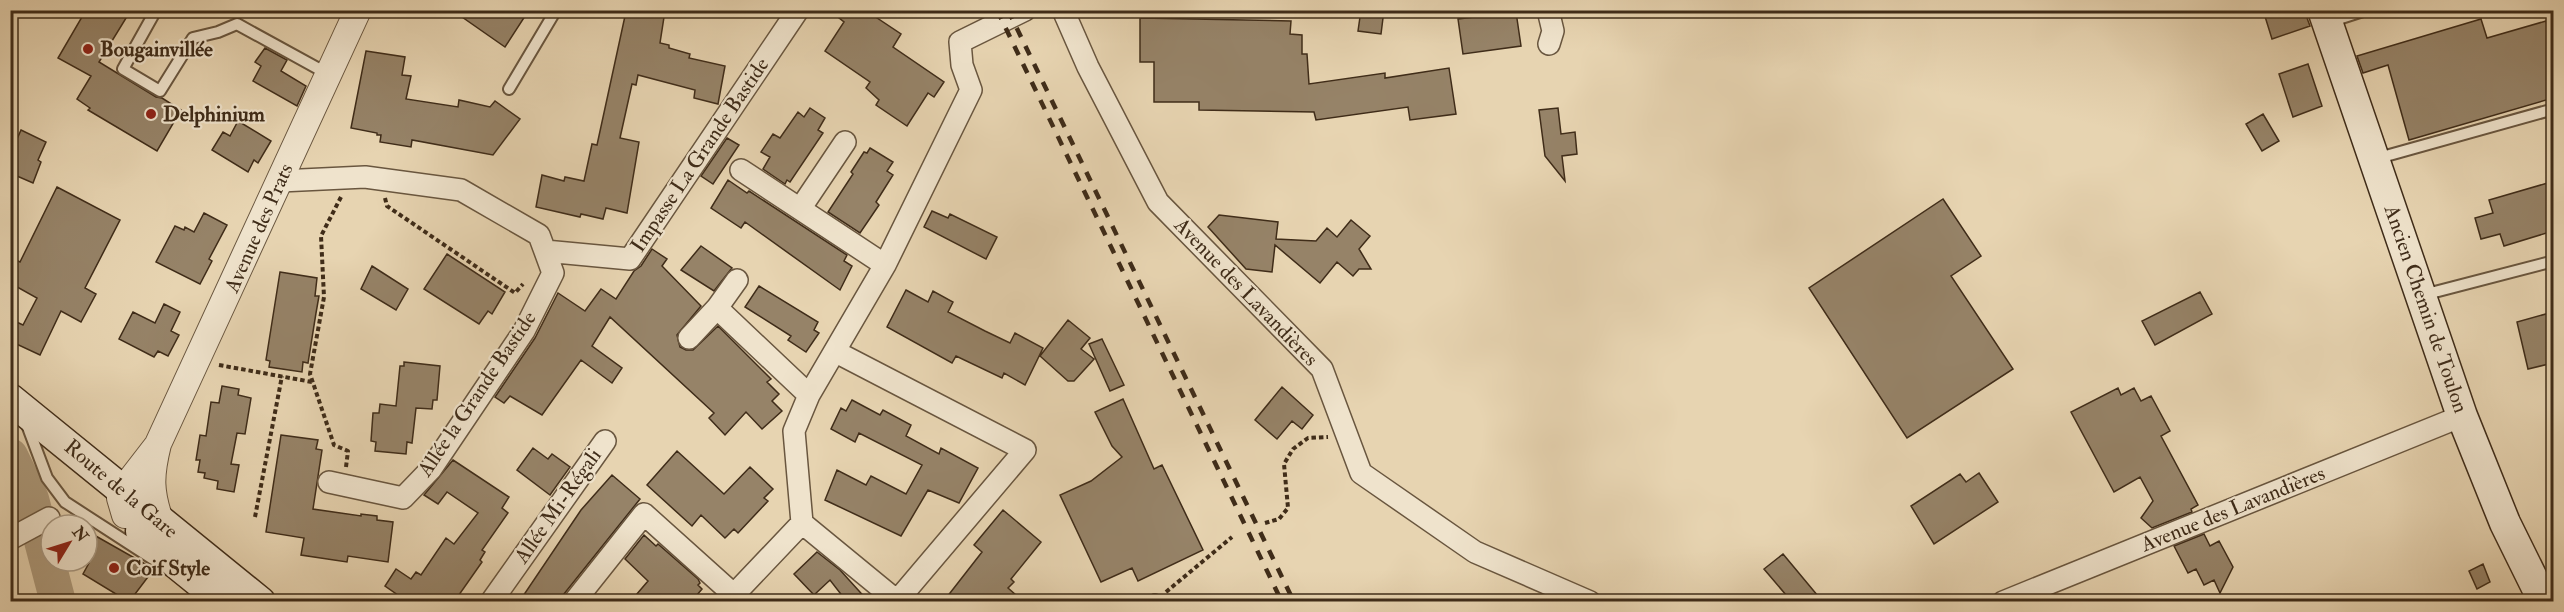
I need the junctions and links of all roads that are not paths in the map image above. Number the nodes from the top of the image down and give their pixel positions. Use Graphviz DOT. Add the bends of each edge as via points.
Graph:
graph roads {
  1 [pos="156,10"];
  2 [pos="358,10"];
  3 [pos="556,10"];
  4 [pos="798,10"];
  5 [pos="1025,10"];
  6 [pos="1063,10"];
  7 [pos="1548,10"];
  8 [pos="2366,10"];
  9 [pos="2325,17"];
  10 [pos="1549,44"];
  11 [pos="328,75"];
  12 [pos="509,89"];
  13 [pos="2553,109"];
  14 [pos="845,142"];
  15 [pos="2374,159"];
  16 [pos="741,170"];
  17 [pos="280,181"];
  18 [pos="800,209"];
  19 [pos="545,251"];
  20 [pos="2553,261"];
  21 [pos="885,265"];
  22 [pos="737,280"];
  23 [pos="2421,296"];
  24 [pos="717,308"];
  25 [pos="689,338"];
  26 [pos="836,352"];
  27 [pos="809,395"];
  28 [pos="16,409"];
  29 [pos="2462,416"];
  30 [pos="605,441"];
  31 [pos="158,444"];
  32 [pos="337,484"];
  33 [pos="65,502"];
  34 [pos="124,503"];
  35 [pos="54,513"];
  36 [pos="39,523"];
  37 [pos="161,523"];
  38 [pos="802,523"];
  39 [pos="10,539"];
  40 [pos="174,562"];
  41 [pos="730,598"];
  42 [pos="224,602"];
  43 [pos="260,602"];
  44 [pos="491,602"];
  45 [pos="574,602"];
  46 [pos="1590,602"];
  47 [pos="2003,602"];
  48 [pos="2544,602"];
  1 -- 11 [label="lane" via="123,69 160,91 193,38 237,24"];
  2 -- 11 [label="street, Avenue des Prats"];
  3 -- 12 [label="lane"];
  4 -- 19 [label="street, Impasse La Grande Bastide" via="630,259"];
  5 -- 21 [label="street" via="960,42 962,65 971,90"];
  6 -- 46 [label="street, Avenue des Lavandières" via="1158,202 1322,369 1360,473 1475,552"];
  7 -- 10 [label="street" via="1553,31"];
  8 -- 9 [label="lane"];
  9 -- 15 [label="main road, Ancien Chemin de Toulon"];
  11 -- 17 [label="street, Avenue des Prats"];
  13 -- 15 [label="lane"];
  14 -- 18 [label="street"];
  15 -- 23 [label="main road, Ancien Chemin de Toulon"];
  16 -- 18 [label="street"];
  17 -- 19 [label="street, Allée la Grande Bastide" via="382,179 461,190 539,235"];
  17 -- 31 [label="street, Avenue des Prats"];
  18 -- 21 [label="street"];
  19 -- 32 [label="street, Allée la Grande Bastide" via="553,273 524,331 431,469 403,498"];
  20 -- 23 [label="lane"];
  21 -- 26 [label="street"];
  22 -- 24 [label="street"];
  23 -- 29 [label="main road, Ancien Chemin de Toulon"];
  24 -- 25 [label="street"];
  24 -- 27 [label="street"];
  26 -- 27 [label="street"];
  26 -- 38 [label="street" via="1026,450 897,601"];
  27 -- 38 [label="street" via="794,431"];
  28 -- 33 [label="lane" via="47,478"];
  28 -- 34 [label="main road, Route de la Gare"];
  29 -- 47 [label="street, Avenue des Lavandières"];
  29 -- 48 [label="main road, Ancien Chemin de Toulon" via="2505,523"];
  30 -- 44 [label="street, Allée Mi-Régali"];
  31 -- 34 [label="street, Avenue des Prats"];
  31 -- 37 [label="street, Avenue des Prats" via="151,486"];
  33 -- 35 [label="lane"];
  33 -- 40 [label="lane" via="156,561"];
  34 -- 37 [label="main road, Route de la Gare"];
  34 -- 40 [label="main road, Route de la Gare"];
  36 -- 39 [label="street"];
  37 -- 43 [label="main road, Route de la Gare"];
  38 -- 41 [label="street"];
  40 -- 42 [label="main road, Route de la Gare"];
  41 -- 45 [label="street" via="644,514"];
}
